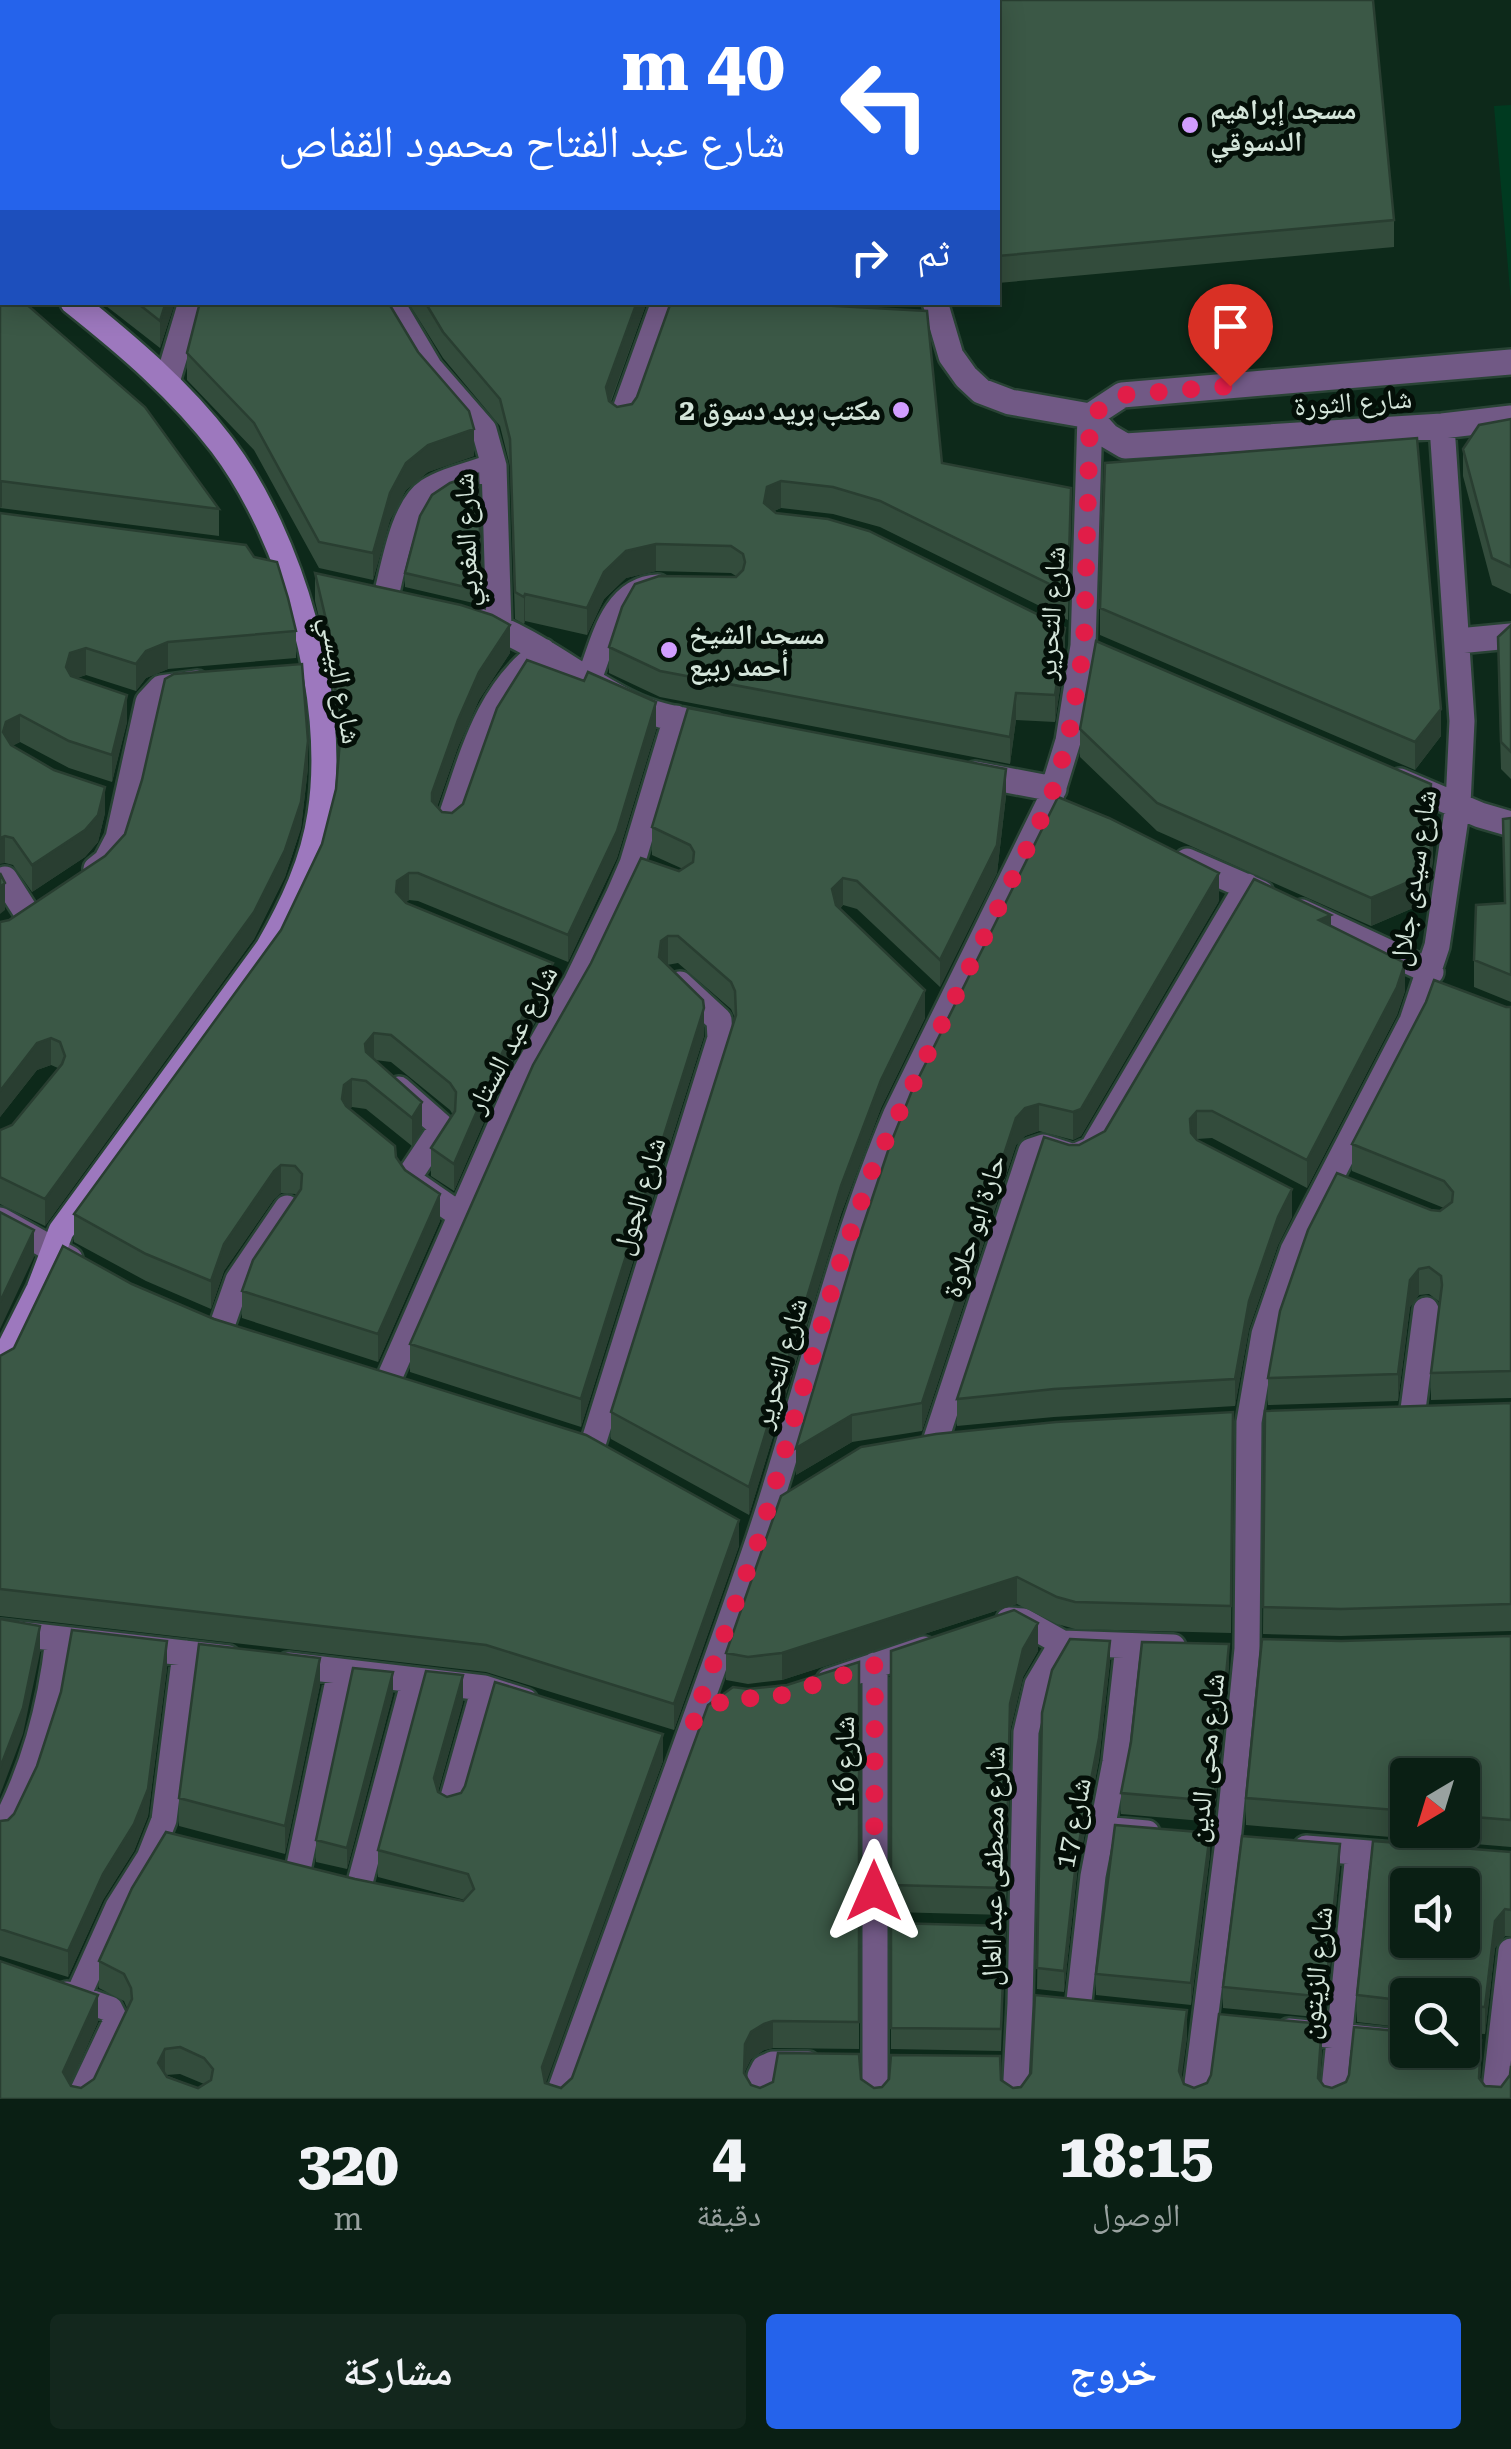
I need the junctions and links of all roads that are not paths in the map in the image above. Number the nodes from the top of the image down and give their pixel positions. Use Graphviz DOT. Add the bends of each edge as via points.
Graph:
graph roads {
  1 [pos="77,305"];
  2 [pos="190,305"];
  3 [pos="393,305"];
  4 [pos="675,305"];
  5 [pos="931,315"];
  6 [pos="1511,362"];
  7 [pos="167,382"];
  8 [pos="1090,416"];
  9 [pos="622,418"];
  10 [pos="1511,418"];
  11 [pos="1442,426"];
  12 [pos="494,466"];
  13 [pos="246,556"];
  14 [pos="288,570"];
  15 [pos="328,587"];
  16 [pos="691,588"];
  17 [pos="417,607"];
  18 [pos="449,614"];
  19 [pos="500,628"];
  20 [pos="1511,636"];
  21 [pos="1458,641"];
  22 [pos="543,651"];
  23 [pos="588,679"];
  24 [pos="225,680"];
  25 [pos="114,701"];
  26 [pos="146,712"];
  27 [pos="676,718"];
  28 [pos="733,729"];
  29 [pos="1369,768"];
  30 [pos="959,771"];
  31 [pos="1056,801"];
  32 [pos="1458,804"];
  33 [pos="1511,824"];
  34 [pos="448,825"];
  35 [pos="1157,848"];
  36 [pos="5,879"];
  37 [pos="1246,886"];
  38 [pos="674,979"];
  39 [pos="1433,983"];
  40 [pos="381,1074"];
  41 [pos="287,1208"];
  42 [pos="460,1215"];
  43 [pos="0,1220"];
  44 [pos="52,1249"];
  45 [pos="98,1274"];
  46 [pos="1426,1310"];
  47 [pos="193,1320"];
  48 [pos="0,1367"];
  49 [pos="387,1383"];
  50 [pos="1412,1417"];
  51 [pos="1249,1422"];
  52 [pos="964,1441"];
  53 [pos="591,1448"];
  54 [pos="796,1495"];
  55 [pos="766,1514"];
  56 [pos="988,1627"];
  57 [pos="0,1632"];
  58 [pos="58,1639"];
  59 [pos="950,1640"];
  60 [pos="1062,1643"];
  61 [pos="1128,1646"];
  62 [pos="1237,1649"];
  63 [pos="185,1653"];
  64 [pos="875,1665"];
  65 [pos="340,1671"];
  66 [pos="414,1680"];
  67 [pos="484,1688"];
  68 [pos="803,1690"];
  69 [pos="729,1696"];
  70 [pos="556,1711"];
  71 [pos="692,1723"];
  72 [pos="450,1808"];
  73 [pos="1102,1829"];
  74 [pos="0,1833"];
  75 [pos="1174,1836"];
  76 [pos="1284,1846"];
  77 [pos="1358,1853"];
  78 [pos="1434,1858"];
  79 [pos="1511,1951"];
  80 [pos="46,1987"];
  81 [pos="77,1998"];
  82 [pos="1059,2008"];
  83 [pos="1262,2028"];
  84 [pos="1340,2036"];
  85 [pos="1390,2041"];
  86 [pos="1497,2052"];
  87 [pos="866,2063"];
  88 [pos="79,2099"];
  89 [pos="557,2099"];
  90 [pos="760,2099"];
  91 [pos="875,2099"];
  92 [pos="1015,2099"];
  93 [pos="1195,2099"];
  94 [pos="1333,2099"];
  95 [pos="1494,2099"];
  1 -- 7 [label="street, شارع البيسي"];
  2 -- 7 [label="street"];
  3 -- 12 [label="street, شارع المغربي" via="430,368 484,430"];
  4 -- 9 [label="street"];
  5 -- 8 [label="street, شارع الثورة" via="951,356 981,391"];
  6 -- 8 [label="street, شارع الثورة" via="1122,395"];
  7 -- 14 [label="street, شارع البيسي" via="248,484"];
  8 -- 11 [label="street, شارع الثورة" via="1125,446"];
  8 -- 31 [label="street, شارع التحرير" via="1083,646"];
  10 -- 11 [label="street, شارع الثورة"];
  11 -- 21 [label="street, شارع سيدى جلال"];
  12 -- 17 [label="street" via="418,500 375,598"];
  12 -- 19 [label="street, شارع المغربي"];
  13 -- 14 [label="street"];
  14 -- 15 [label="street"];
  14 -- 44 [label="street, شارع البيسي" via="306,674 324,720 320,816 308,862 268,948"];
  16 -- 23 [label="street" via="642,588 623,600"];
  18 -- 19 [label="street"];
  19 -- 22 [label="street"];
  20 -- 21 [label="street"];
  21 -- 32 [label="street, شارع سيدى جلال"];
  22 -- 23 [label="street"];
  22 -- 34 [label="street" via="500,693"];
  23 -- 27 [label="street" via="634,706"];
  24 -- 26 [label="street" via="161,688"];
  25 -- 26 [label="street"];
  26 -- 36 [label="street" via="106,861 21,919"];
  27 -- 28 [label="street"];
  27 -- 42 [label="street, شارع عبد الستار" via="640,867 567,979"];
  29 -- 32 [label="street"];
  30 -- 31 [label="street"];
  31 -- 55 [label="street, شارع التحرير" via="938,1007 855,1217"];
  32 -- 33 [label="street"];
  32 -- 39 [label="street, شارع سيدى جلال"];
  35 -- 37 [label="street"];
  37 -- 39 [label="street"];
  37 -- 52 [label="street, حارة ابو حلاوة" via="1092,1149 1074,1158 1043,1146 1031,1152 924,1447"];
  38 -- 53 [label="street, شارع الجول" via="719,1020 720,1038"];
  39 -- 51 [label="street, شارع سيدى جلال" via="1337,1183 1304,1206 1272,1305"];
  40 -- 42 [label="street" via="442,1128 407,1162 416,1185"];
  41 -- 47 [label="street" via="238,1280 230,1334"];
  42 -- 49 [label="street, شارع عبد الستار"];
  43 -- 44 [label="street"];
  44 -- 45 [label="street"];
  44 -- 48 [label="street, شارع البيسي"];
  46 -- 50 [label="street"];
  51 -- 62 [label="street, شارع محى الدين"];
  54 -- 55 [label="street"];
  55 -- 71 [label="street, شارع التحرير" via="750,1534"];
  56 -- 60 [label="street" via="1016,1620"];
  57 -- 58 [label="street"];
  58 -- 63 [label="street"];
  58 -- 74 [label="street" via="43,1730"];
  59 -- 64 [label="street"];
  60 -- 61 [label="street"];
  60 -- 82 [label="street, شارع مصطفى عبد العال" via="1037,1685 1026,1732 1012,1932"];
  61 -- 62 [label="street"];
  61 -- 73 [label="street, شارع 17"];
  62 -- 93 [label="street, شارع محى الدين" via="1228,1841"];
  63 -- 65 [label="street"];
  63 -- 81 [label="street" via="167,1842 118,1907"];
  64 -- 68 [label="street"];
  64 -- 87 [label="street, شارع 16" via="883,1929"];
  65 -- 66 [label="street"];
  65 -- 66 [label="street" via="288,1873 366,1892"];
  66 -- 67 [label="street"];
  67 -- 70 [label="street"];
  67 -- 72 [label="street"];
  69 -- 71 [label="street"];
  71 -- 89 [label="street, شارع التحرير" via="673,1747"];
  73 -- 75 [label="street"];
  73 -- 82 [label="street, شارع 17"];
  76 -- 77 [label="street"];
  77 -- 78 [label="street"];
  77 -- 84 [label="street, شارع الزيتون"];
  79 -- 86 [label="street"];
  80 -- 81 [label="street"];
  81 -- 88 [label="street" via="110,2009 116,2020"];
  82 -- 92 [label="street, شارع مصطفى عبد العال" via="1009,2067"];
  83 -- 84 [label="street"];
  84 -- 85 [label="street"];
  84 -- 94 [label="street, شارع الزيتون"];
  86 -- 95 [label="street"];
  87 -- 90 [label="street" via="768,2066 760,2076"];
  87 -- 91 [label="street, شارع 16"];
}
